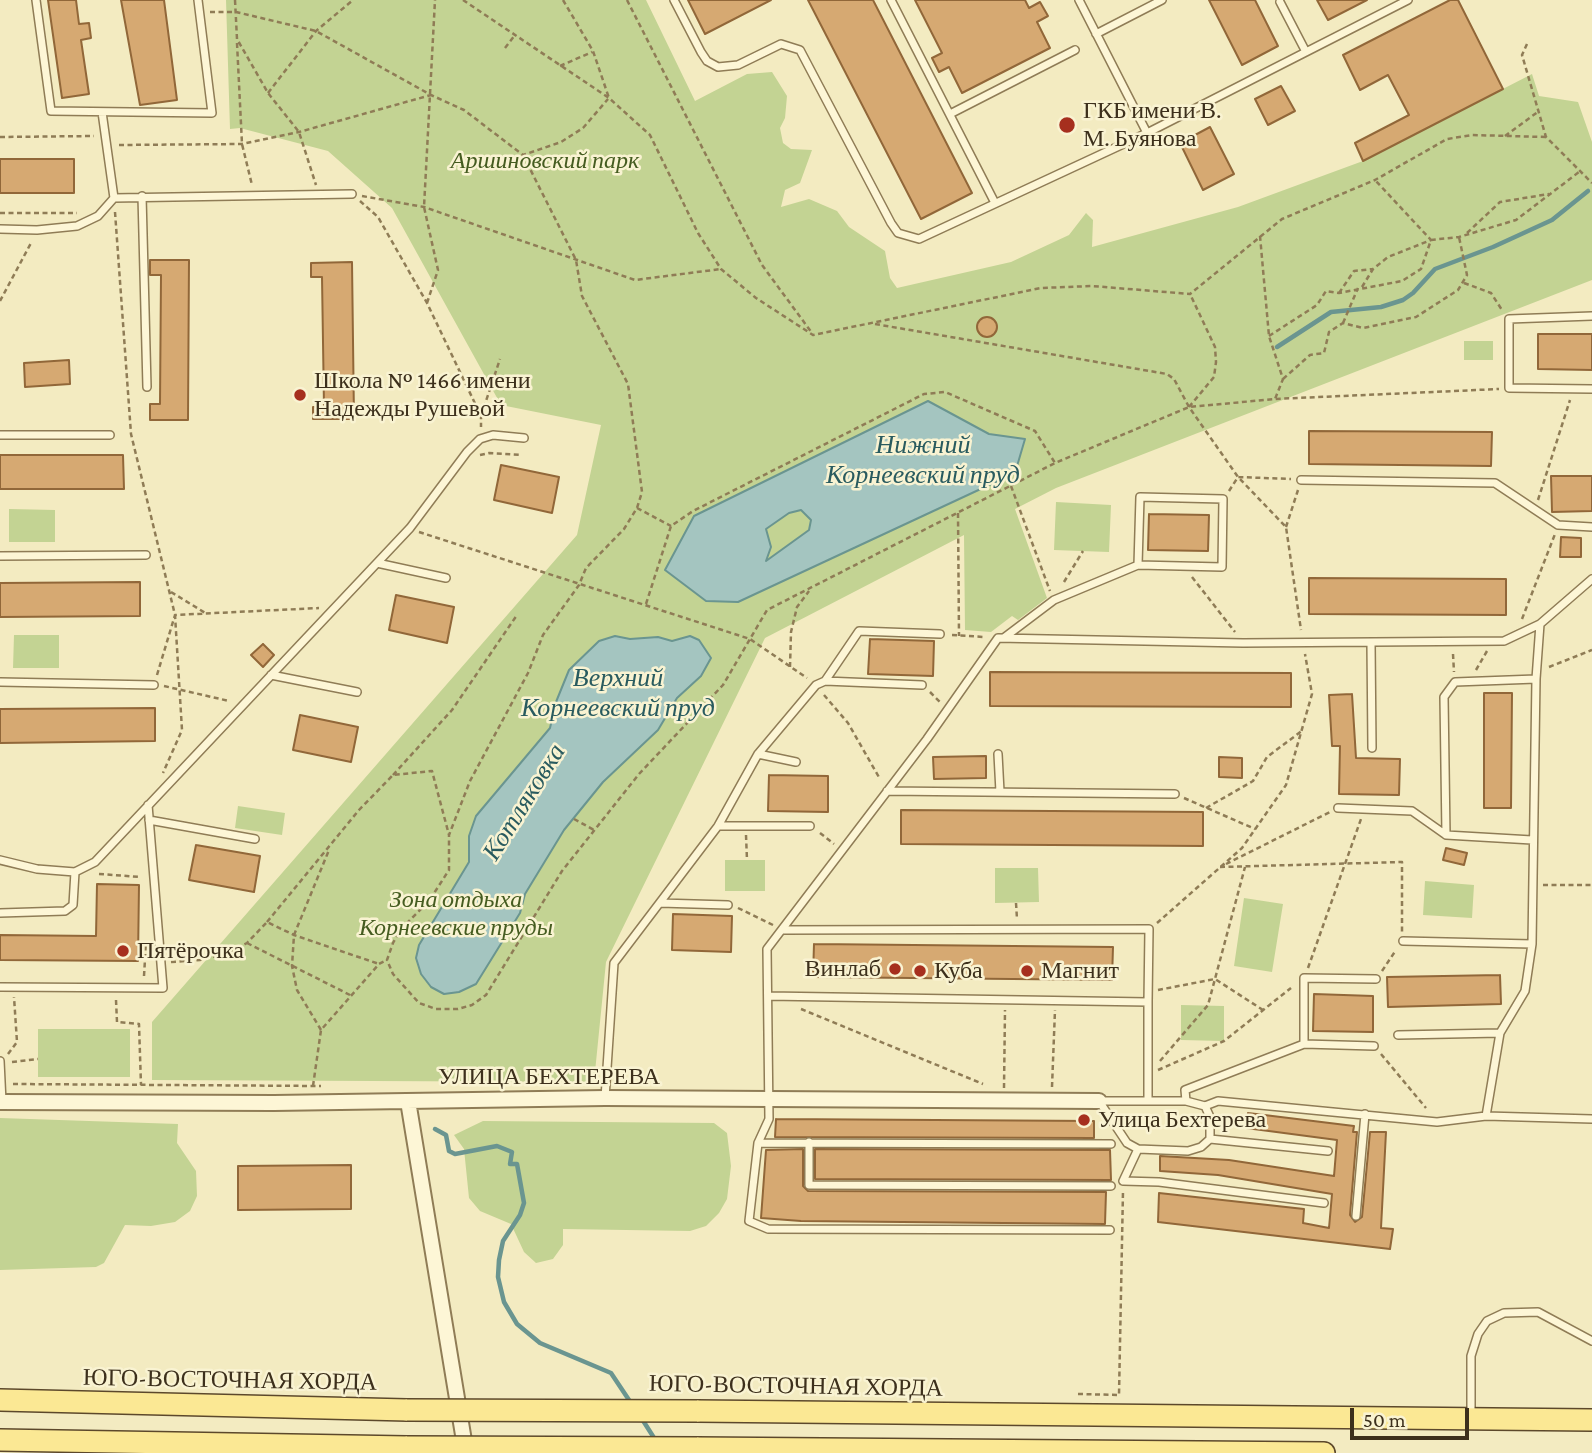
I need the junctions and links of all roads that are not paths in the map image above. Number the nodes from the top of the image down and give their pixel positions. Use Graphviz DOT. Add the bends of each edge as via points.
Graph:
graph roads {
  1 [pos="36,0"];
  2 [pos="198,0"];
  3 [pos="674,0"];
  4 [pos="891,0"];
  5 [pos="1079,0"];
  6 [pos="1162,0"];
  7 [pos="1408,0"];
  8 [pos="1280,2"];
  9 [pos="1096,34"];
  10 [pos="1075,50"];
  11 [pos="1306,52"];
  12 [pos="102,112"];
  13 [pos="950,114"];
  14 [pos="1147,133"];
  15 [pos="352,194"];
  16 [pos="142,196"];
  17 [pos="114,198"];
  18 [pos="995,202"];
  19 [pos="0,229"];
  20 [pos="1592,316"];
  21 [pos="148,387"];
  22 [pos="1592,390"];
  23 [pos="0,435"];
  24 [pos="110,435"];
  25 [pos="524,438"];
  26 [pos="1301,480"];
  27 [pos="1592,527"];
  28 [pos="146,555"];
  29 [pos="0,556"];
  30 [pos="377,563"];
  31 [pos="1138,565"];
  32 [pos="446,579"];
  33 [pos="1592,579"];
  34 [pos="1540,624"];
  35 [pos="940,634"];
  36 [pos="1001,638"];
  37 [pos="1371,643"];
  38 [pos="271,675"];
  39 [pos="1536,676"];
  40 [pos="825,681"];
  41 [pos="0,682"];
  42 [pos="922,684"];
  43 [pos="154,685"];
  44 [pos="357,692"];
  45 [pos="1372,748"];
  46 [pos="758,754"];
  47 [pos="998,754"];
  48 [pos="796,762"];
  49 [pos="887,791"];
  50 [pos="1000,792"];
  51 [pos="1175,794"];
  52 [pos="148,805"];
  53 [pos="1338,808"];
  54 [pos="149,820"];
  55 [pos="810,826"];
  56 [pos="718,827"];
  57 [pos="1446,835"];
  58 [pos="255,839"];
  59 [pos="1532,840"];
  60 [pos="0,860"];
  61 [pos="75,872"];
  62 [pos="660,903"];
  63 [pos="729,905"];
  64 [pos="0,913"];
  65 [pos="782,930"];
  66 [pos="1403,941"];
  67 [pos="1532,944"];
  68 [pos="1377,978"];
  69 [pos="0,987"];
  70 [pos="768,996"];
  71 [pos="1149,1002"];
  72 [pos="1500,1033"];
  73 [pos="1398,1035"];
  74 [pos="1304,1044"];
  75 [pos="1374,1046"];
  76 [pos="1,1062"];
  77 [pos="605,1098"];
  78 [pos="408,1101"];
  79 [pos="769,1101"];
  80 [pos="1099,1101"];
  81 [pos="1148,1101"];
  82 [pos="1186,1101"];
  83 [pos="1,1102"];
  84 [pos="1205,1106"];
  85 [pos="1365,1114"];
  86 [pos="1486,1116"];
  87 [pos="1592,1119"];
  88 [pos="1210,1139"];
  89 [pos="758,1143"];
  90 [pos="809,1143"];
  91 [pos="1111,1144"];
  92 [pos="1138,1149"];
  93 [pos="1328,1152"];
  94 [pos="1111,1186"];
  95 [pos="1324,1203"];
  96 [pos="1356,1216"];
  97 [pos="1110,1230"];
  98 [pos="1592,1341"];
  99 [pos="0,1400"];
  100 [pos="1470,1420"];
  101 [pos="1592,1420"];
  102 [pos="0,1440"];
  103 [pos="466,1453"];
  104 [pos="1324,1453"];
  1 -- 12 [label="lane" via="51,111"];
  2 -- 12 [label="lane" via="212,113"];
  3 -- 18 [label="lane" via="701,52 718,67 738,65 781,44 800,50 898,233 919,239"];
  4 -- 13 [label="lane"];
  5 -- 9 [label="lane"];
  6 -- 9 [label="lane"];
  7 -- 11 [label="lane"];
  8 -- 11 [label="lane"];
  9 -- 14 [label="lane"];
  10 -- 13 [label="lane"];
  11 -- 14 [label="lane"];
  12 -- 17 [label="lane"];
  13 -- 18 [label="lane"];
  14 -- 18 [label="lane"];
  15 -- 16 [label="lane"];
  16 -- 17 [label="lane"];
  16 -- 21 [label="lane"];
  17 -- 19 [label="lane" via="98,216 77,226"];
  20 -- 22 [label="lane" via="1509,319 1509,388"];
  23 -- 24 [label="lane"];
  25 -- 30 [label="lane" via="493,435 480,439"];
  26 -- 27 [label="lane" via="1495,483 1558,526"];
  28 -- 29 [label="lane"];
  30 -- 32 [label="lane"];
  30 -- 38 [label="lane"];
  31 -- 31 [label="lane" via="1140,497 1223,499 1222,567"];
  31 -- 36 [label="lane" via="1054,600"];
  33 -- 34 [label="lane"];
  34 -- 37 [label="lane" via="1504,641"];
  34 -- 39 [label="lane"];
  35 -- 40 [label="lane" via="859,631"];
  36 -- 37 [label="lane"];
  36 -- 49 [label="lane"];
  37 -- 45 [label="lane"];
  38 -- 44 [label="lane"];
  38 -- 52 [label="lane"];
  39 -- 57 [label="lane" via="1455,682 1444,697"];
  39 -- 59 [label="lane"];
  40 -- 42 [label="lane"];
  40 -- 46 [label="lane" via="816,685"];
  41 -- 43 [label="lane"];
  46 -- 48 [label="lane"];
  46 -- 56 [label="lane"];
  47 -- 50 [label="lane"];
  49 -- 50 [label="lane"];
  49 -- 65 [label="lane"];
  50 -- 51 [label="lane"];
  52 -- 54 [label="lane"];
  52 -- 61 [label="lane" via="95,862"];
  53 -- 57 [label="lane" via="1412,811"];
  54 -- 58 [label="lane"];
  54 -- 69 [label="lane" via="163,988"];
  55 -- 56 [label="lane"];
  56 -- 62 [label="lane"];
  57 -- 59 [label="lane"];
  59 -- 67 [label="lane"];
  60 -- 61 [label="lane"];
  61 -- 64 [label="lane" via="72,905 65,911"];
  62 -- 63 [label="lane"];
  62 -- 77 [label="lane" via="614,963"];
  65 -- 70 [label="lane" via="767,949"];
  65 -- 71 [label="lane" via="1149,929"];
  66 -- 67 [label="lane"];
  67 -- 72 [label="lane" via="1525,992"];
  68 -- 74 [label="lane" via="1304,978"];
  70 -- 71 [label="lane"];
  70 -- 79 [label="lane"];
  71 -- 81 [label="lane"];
  72 -- 73 [label="lane"];
  72 -- 86 [label="lane"];
  74 -- 75 [label="lane"];
  74 -- 82 [label="lane" via="1185,1090"];
  76 -- 83 [label="lane"];
  77 -- 78 [label="street, УЛИЦА БЕХТЕРЕВА"];
  77 -- 79 [label="street, УЛИЦА БЕХТЕРЕВА"];
  78 -- 83 [label="street, УЛИЦА БЕХТЕРЕВА"];
  78 -- 103 [label="street"];
  79 -- 80 [label="street, УЛИЦА БЕХТЕРЕВА"];
  79 -- 89 [label="lane" via="769,1119"];
  80 -- 81 [label="lane"];
  80 -- 92 [label="lane" via="1127,1143"];
  81 -- 82 [label="lane"];
  82 -- 84 [label="lane"];
  84 -- 85 [label="lane" via="1218,1101"];
  84 -- 88 [label="lane"];
  85 -- 86 [label="lane" via="1437,1122"];
  85 -- 96 [label="lane"];
  86 -- 87 [label="lane"];
  88 -- 92 [label="lane" via="1188,1151"];
  88 -- 93 [label="lane"];
  89 -- 90 [label="lane"];
  89 -- 97 [label="lane" via="749,1221 768,1229"];
  90 -- 91 [label="lane"];
  90 -- 94 [label="lane" via="809,1185"];
  92 -- 95 [label="lane" via="1123,1181"];
  98 -- 100 [label="lane" via="1538,1312 1504,1313 1487,1321 1471,1356"];
  99 -- 100 [label="main road, ЮГО-ВОСТОЧНАЯ ХОРДА, bridge" via="407,1410"];
  100 -- 101 [label="main road, ЮГО-ВОСТОЧНАЯ ХОРДА"];
  102 -- 104 [label="main road, bridge"];
}
